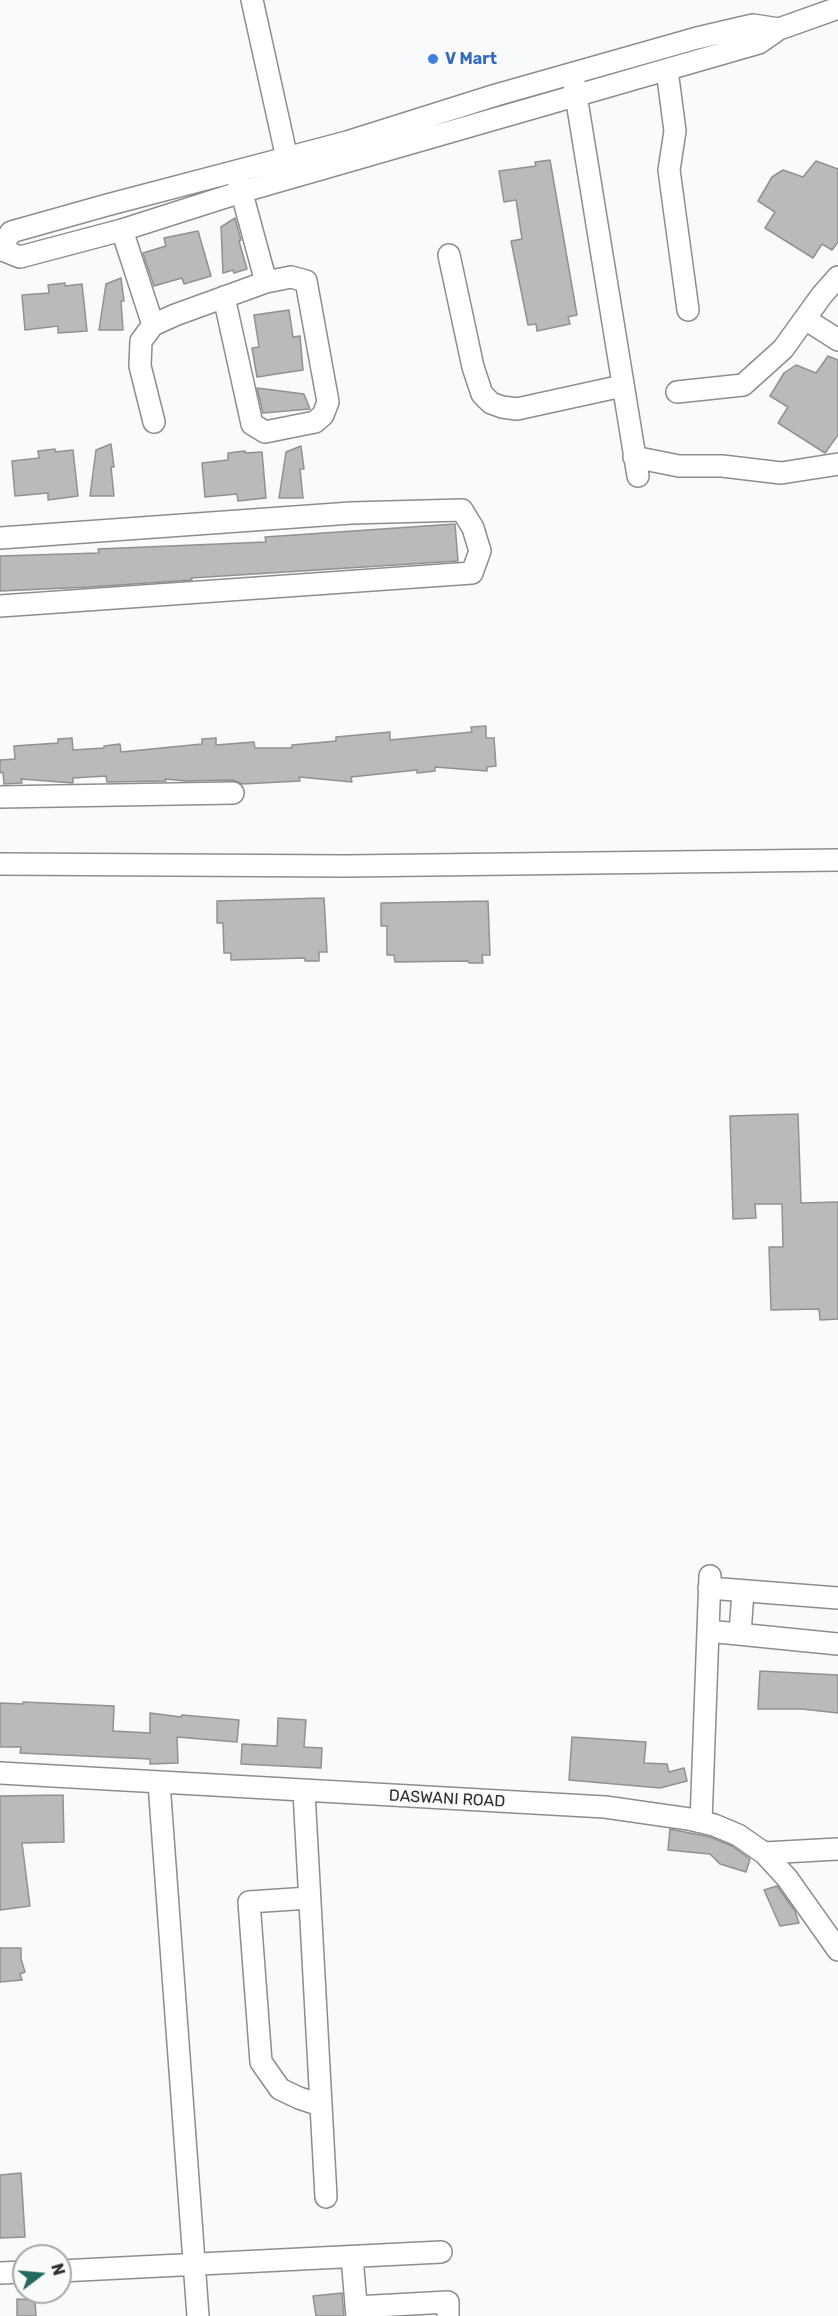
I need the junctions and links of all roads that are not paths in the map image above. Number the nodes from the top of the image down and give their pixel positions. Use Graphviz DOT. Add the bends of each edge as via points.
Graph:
graph roads {
  1 [pos="252,0"];
  2 [pos="838,8"];
  3 [pos="779,29"];
  4 [pos="667,70"];
  5 [pos="573,74"];
  6 [pos="576,96"];
  7 [pos="289,168"];
  8 [pos="239,182"];
  9 [pos="122,230"];
  10 [pos="0,249"];
  11 [pos="449,255"];
  12 [pos="838,277"];
  13 [pos="266,282"];
  14 [pos="224,297"];
  15 [pos="688,310"];
  16 [pos="805,318"];
  17 [pos="153,325"];
  18 [pos="838,340"];
  19 [pos="622,386"];
  20 [pos="677,393"];
  21 [pos="154,422"];
  22 [pos="838,464"];
  23 [pos="0,537"];
  24 [pos="0,606"];
  25 [pos="233,793"];
  26 [pos="0,797"];
  27 [pos="838,860"];
  28 [pos="0,864"];
  29 [pos="743,1591"];
  30 [pos="838,1598"];
  31 [pos="708,1631"];
  32 [pos="740,1634"];
  33 [pos="838,1644"];
  34 [pos="0,1773"];
  35 [pos="159,1782"];
  36 [pos="304,1792"];
  37 [pos="700,1822"];
  38 [pos="838,1849"];
  39 [pos="764,1853"];
  40 [pos="309,1898"];
  41 [pos="838,1950"];
  42 [pos="320,2105"];
  43 [pos="326,2197"];
  44 [pos="441,2252"];
  45 [pos="352,2257"];
  46 [pos="196,2264"];
  47 [pos="72,2270"];
  48 [pos="356,2312"];
  49 [pos="198,2316"];
  50 [pos="448,2316"];
  1 -- 7 [label="street"];
  2 -- 3 [label="street"];
  3 -- 4 [label="street" via="759,43"];
  3 -- 5 [label="street" via="753,25"];
  4 -- 6 [label="street"];
  4 -- 15 [label="street" via="675,131 669,170"];
  5 -- 6 [label="street"];
  5 -- 7 [label="street"];
  6 -- 7 [label="street"];
  6 -- 19 [label="street"];
  7 -- 8 [label="street"];
  8 -- 9 [label="street"];
  8 -- 10 [label="street" via="11,232"];
  8 -- 13 [label="street"];
  9 -- 10 [label="street" via="20,257"];
  9 -- 17 [label="street"];
  11 -- 19 [label="street" via="473,367 482,394 491,403 517,409"];
  12 -- 16 [label="street"];
  13 -- 14 [label="street"];
  13 -- 14 [label="street" via="291,277 306,281 328,402 315,422 265,432 252,424"];
  14 -- 17 [label="street"];
  16 -- 18 [label="street"];
  16 -- 20 [label="street" via="783,349 743,385"];
  17 -- 21 [label="street" via="141,341 140,366"];
  19 -- 22 [label="street" via="636,467 722,466 781,472"];
  23 -- 24 [label="street" via="351,513 462,510 480,551 472,573"];
  25 -- 26 [label="street"];
  27 -- 28 [label="street" via="346,866"];
  29 -- 30 [label="street"];
  29 -- 31 [label="street" via="710,1582"];
  29 -- 32 [label="street"];
  31 -- 32 [label="street"];
  31 -- 37 [label="street"];
  32 -- 33 [label="street"];
  34 -- 35 [label="street, DASWANI ROAD"];
  35 -- 36 [label="street, DASWANI ROAD"];
  35 -- 46 [label="street"];
  36 -- 37 [label="street, DASWANI ROAD" via="605,1807"];
  36 -- 40 [label="street"];
  37 -- 39 [label="street, DASWANI ROAD" via="738,1835"];
  38 -- 39 [label="street"];
  39 -- 41 [label="street, DASWANI ROAD" via="787,1878"];
  40 -- 42 [label="street"];
  40 -- 42 [label="street" via="249,1902 261,2062 280,2088"];
  42 -- 43 [label="street"];
  44 -- 45 [label="street"];
  45 -- 46 [label="street"];
  45 -- 48 [label="street"];
  46 -- 47 [label="street"];
  46 -- 49 [label="street"];
  48 -- 50 [label="street" via="448,2302"];
}
